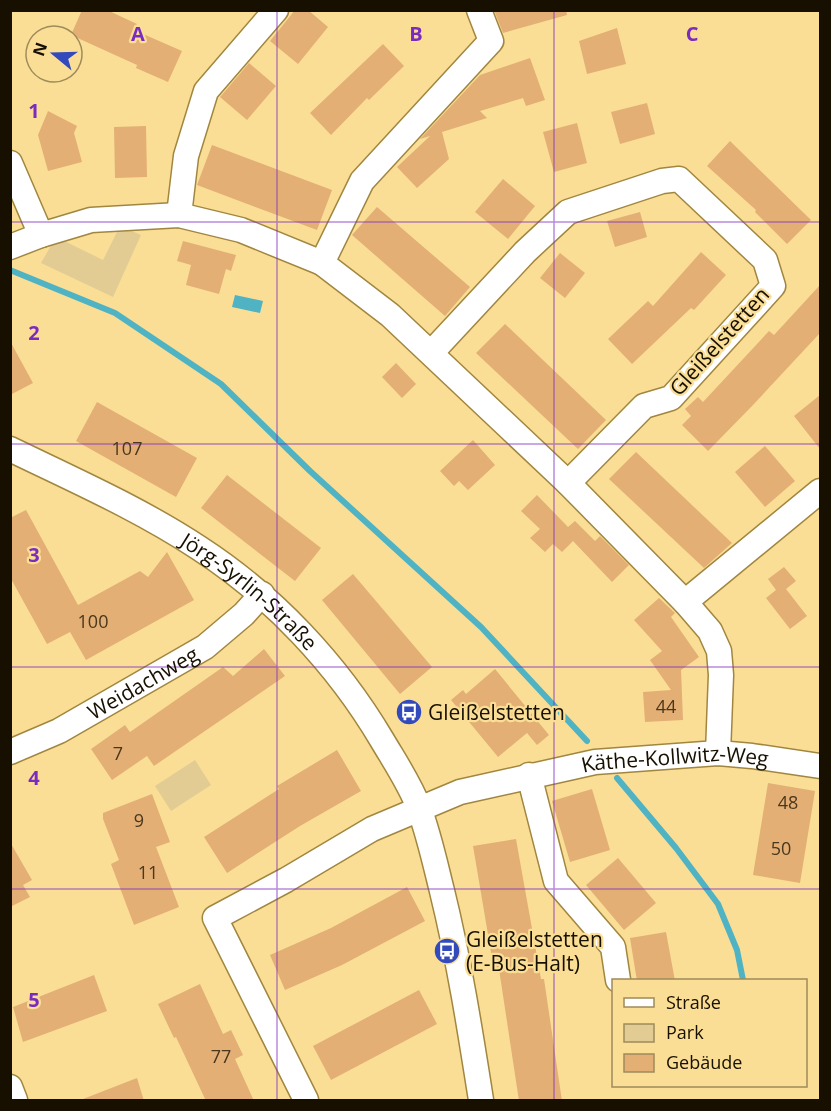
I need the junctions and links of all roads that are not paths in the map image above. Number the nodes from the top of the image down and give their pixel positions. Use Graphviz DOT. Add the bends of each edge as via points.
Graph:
graph roads {
  1 [pos="276,10"];
  2 [pos="478,10"];
  3 [pos="10,163"];
  4 [pos="178,215"];
  5 [pos="41,235"];
  6 [pos="10,247"];
  7 [pos="322,263"];
  8 [pos="431,353"];
  9 [pos="10,449"];
  10 [pos="568,483"];
  11 [pos="820,491"];
  12 [pos="262,594"];
  13 [pos="685,602"];
  14 [pos="10,752"];
  15 [pos="718,753"];
  16 [pos="820,766"];
  17 [pos="529,775"];
  18 [pos="419,809"];
  19 [pos="618,979"];
  20 [pos="10,1087"];
  21 [pos="15,1101"];
  22 [pos="306,1101"];
  23 [pos="481,1101"];
  1 -- 4 [label="street" via="206,91 186,156"];
  2 -- 7 [label="street" via="491,42 362,181"];
  3 -- 5 [label="street"];
  4 -- 5 [label="street" via="91,220"];
  4 -- 7 [label="street" via="241,230"];
  5 -- 6 [label="street"];
  7 -- 8 [label="street" via="390,315"];
  8 -- 10 [label="street"];
  8 -- 10 [label="street, Gleißelstetten" via="568,212 662,181 680,180 765,260 773,286 671,398 644,406"];
  9 -- 12 [label="street, Jörg-Syrlin-Straße" via="147,516 200,548"];
  10 -- 13 [label="street"];
  11 -- 13 [label="street"];
  12 -- 14 [label="street, Weidachweg" via="205,647 59,731"];
  12 -- 18 [label="street, Jörg-Syrlin-Straße" via="308,640 363,707"];
  13 -- 15 [label="street" via="710,631 718,651"];
  15 -- 16 [label="street, Käthe-Kollwitz-Weg"];
  15 -- 17 [label="street, Käthe-Kollwitz-Weg" via="595,762"];
  17 -- 18 [label="street, Käthe-Kollwitz-Weg" via="460,792"];
  17 -- 19 [label="street" via="556,880 613,947"];
  18 -- 22 [label="street" via="372,829 216,918"];
  18 -- 23 [label="street, Jörg-Syrlin-Straße" via="458,957"];
  20 -- 21 [label="street"];
}
